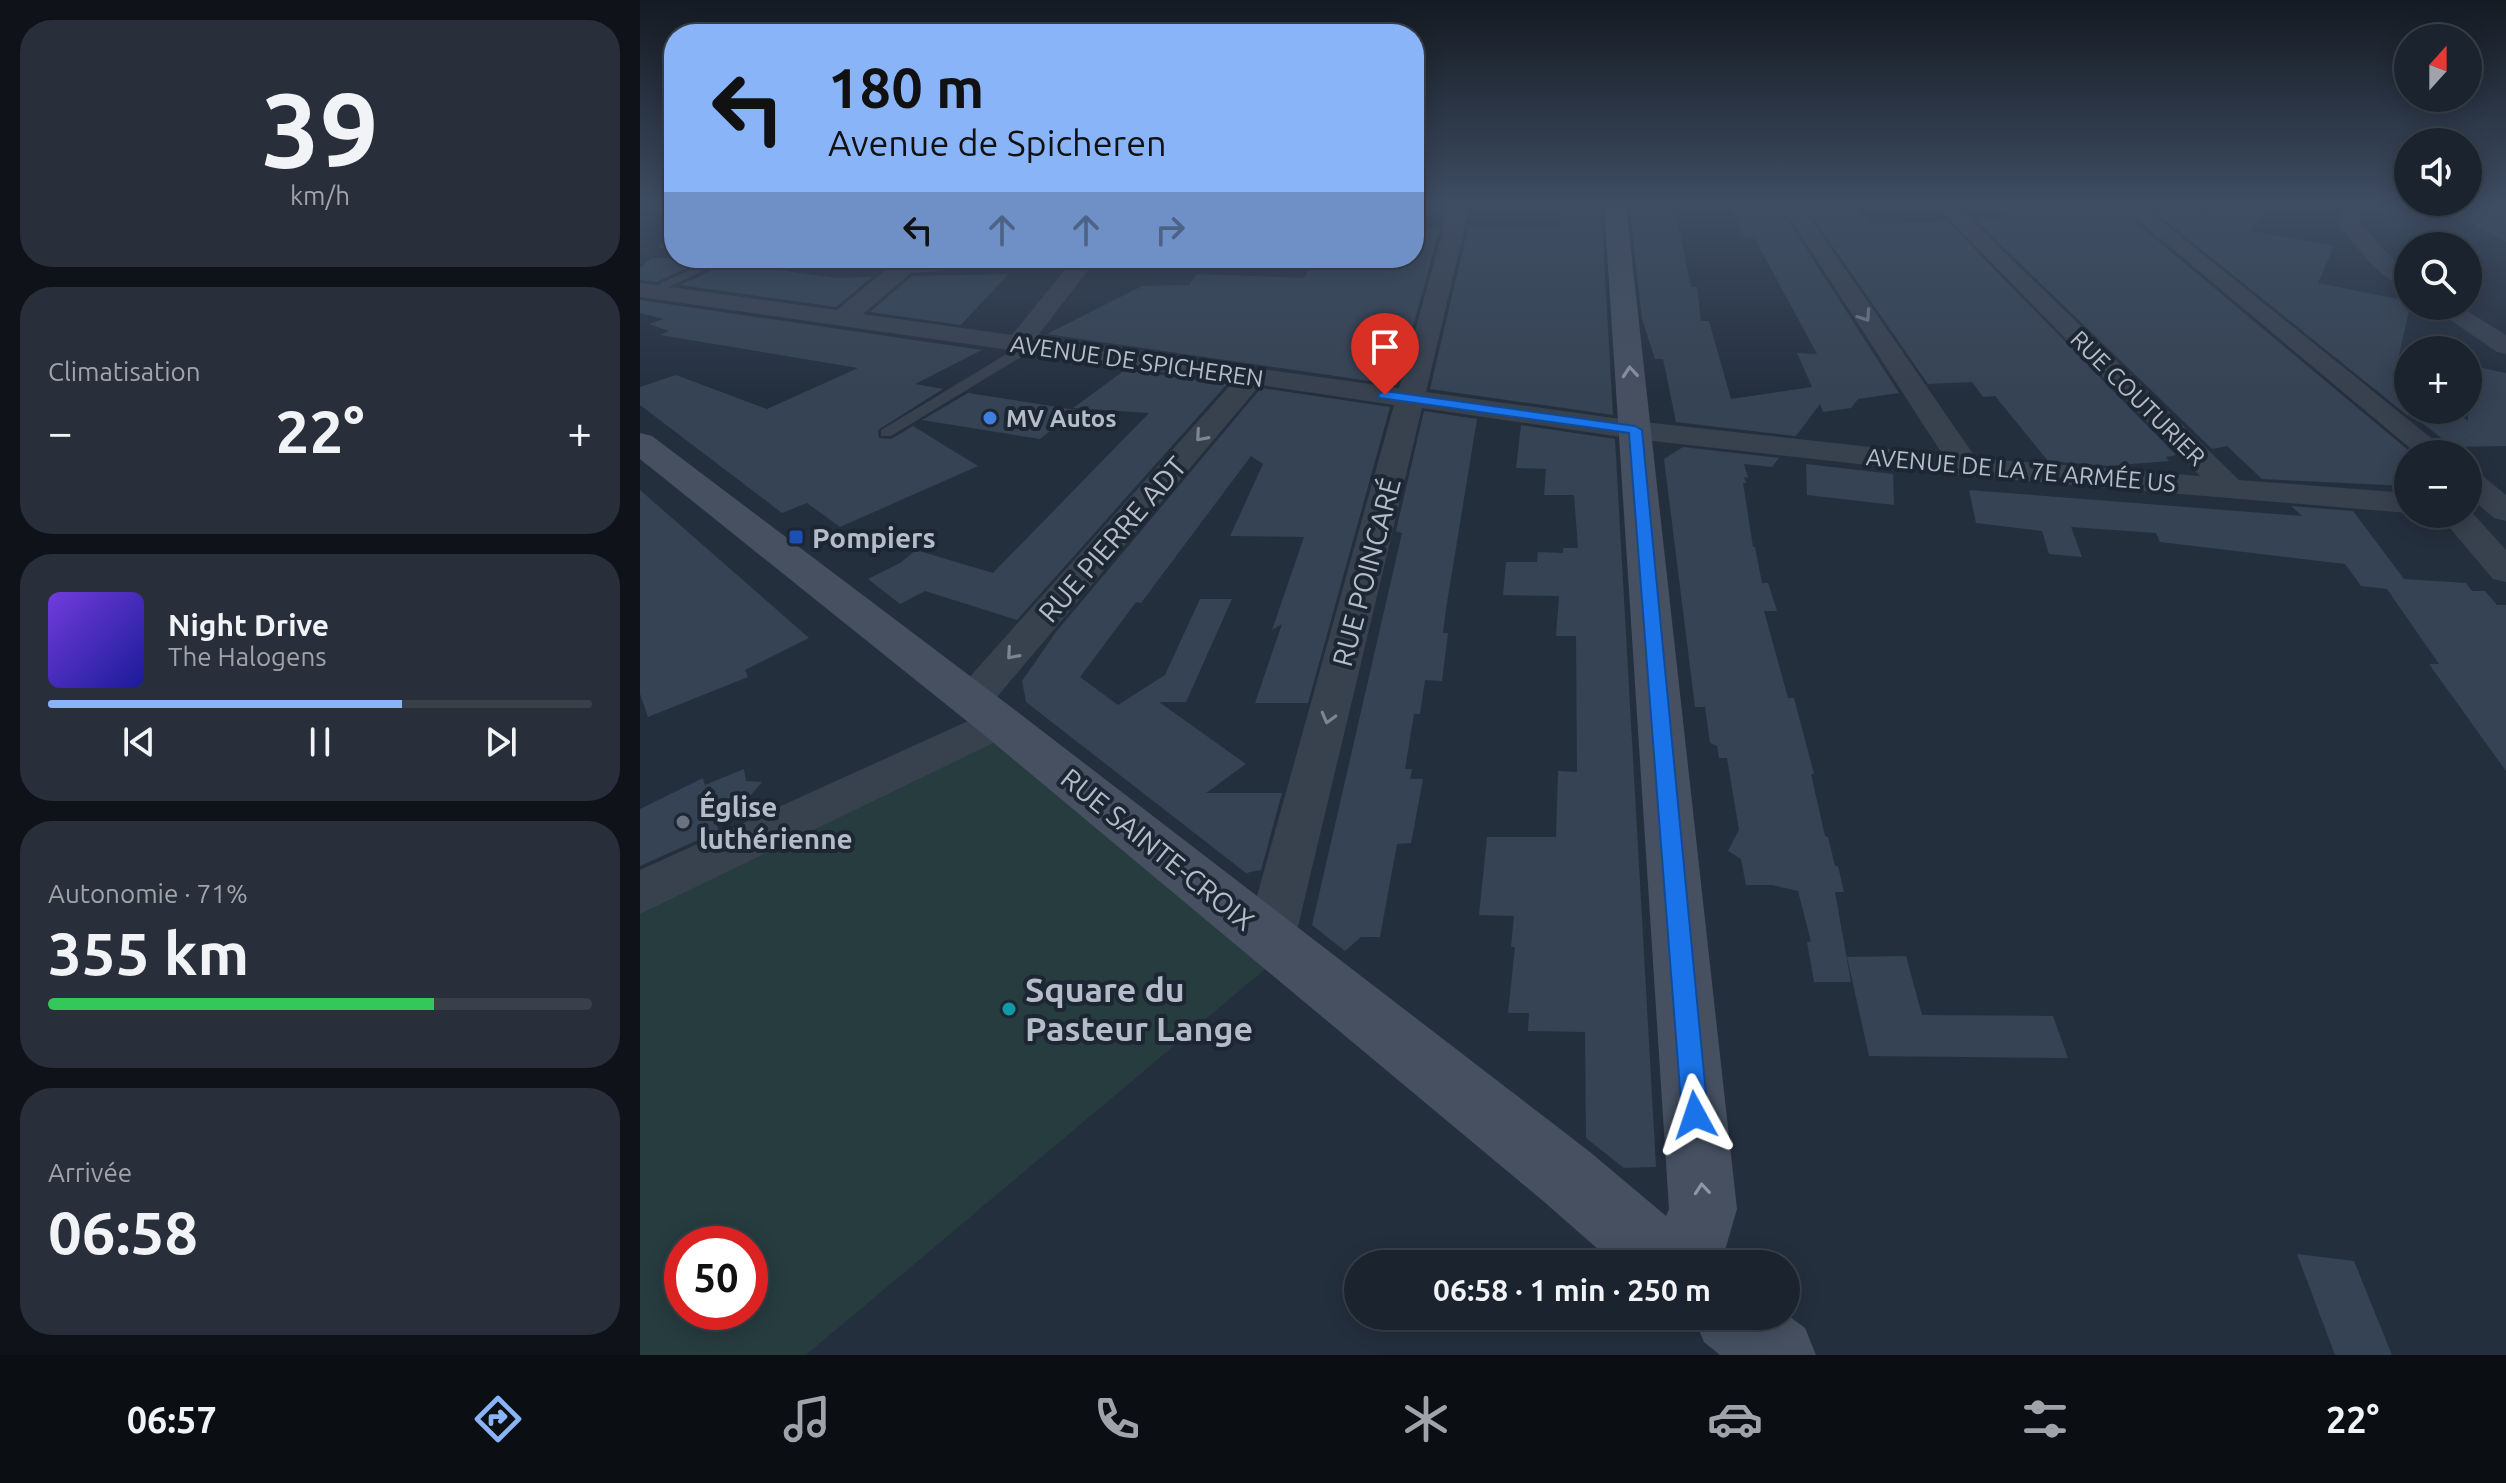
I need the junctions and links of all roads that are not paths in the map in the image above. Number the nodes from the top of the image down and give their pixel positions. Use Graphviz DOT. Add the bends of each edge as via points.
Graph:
graph roads {
  1 [pos="699,268"];
  2 [pos="903,268"];
  3 [pos="1076,268"];
  4 [pos="1444,268"];
  5 [pos="1621,268"];
  6 [pos="1833,268"];
  7 [pos="2008,268"];
  8 [pos="2208,268"];
  9 [pos="645,290"];
  10 [pos="843,318"];
  11 [pos="2464,320"];
  12 [pos="1018,344"];
  13 [pos="2506,346"];
  14 [pos="1252,377"];
  15 [pos="1411,399"];
  16 [pos="1635,430"];
  17 [pos="886,433"];
  18 [pos="2419,440"];
  19 [pos="640,443"];
  20 [pos="1966,467"];
  21 [pos="2230,489"];
  22 [pos="2482,491"];
  23 [pos="2394,502"];
  24 [pos="2482,509"];
  25 [pos="2506,511"];
  26 [pos="2468,528"];
  27 [pos="2506,571"];
  28 [pos="986,711"];
  29 [pos="640,893"];
  30 [pos="1270,939"];
  31 [pos="1652,1250"];
  32 [pos="1690,1250"];
  1 -- 9 [label="lane"];
  2 -- 10 [label="street"];
  3 -- 12 [label="street"];
  4 -- 15 [label="street, RUE POINCARÉ"];
  16 -- 5 [label="main road, one-way"];
  6 -- 20 [label="street, one-way"];
  7 -- 21 [label="street, RUE COUTURIER"];
  8 -- 18 [label="street"];
  9 -- 10 [label="street, AVENUE DE SPICHEREN"];
  10 -- 12 [label="street, AVENUE DE SPICHEREN"];
  11 -- 13 [label="street"];
  12 -- 14 [label="street, AVENUE DE SPICHEREN"];
  12 -- 17 [label="lane" via="1016,354"];
  14 -- 15 [label="street, AVENUE DE SPICHEREN"];
  14 -- 28 [label="street, RUE PIERRE ADT, one-way"];
  15 -- 16 [label="street, AVENUE DE SPICHEREN"];
  15 -- 30 [label="street, RUE POINCARÉ, one-way"];
  16 -- 20 [label="street, AVENUE DE LA 7E ARMÉE US"];
  32 -- 16 [label="main road, one-way" via="1703,1209"];
  19 -- 28 [label="main road, RUE SAINTE-CROIX"];
  20 -- 21 [label="street, AVENUE DE LA 7E ARMÉE US"];
  21 -- 23 [label="street, AVENUE DE LA 7E ARMÉE US"];
  22 -- 25 [label="street"];
  24 -- 25 [label="street"];
  26 -- 27 [label="street"];
  28 -- 29 [label="street"];
  28 -- 30 [label="main road, RUE SAINTE-CROIX"];
  30 -- 31 [label="main road, RUE SAINTE-CROIX"];
}
